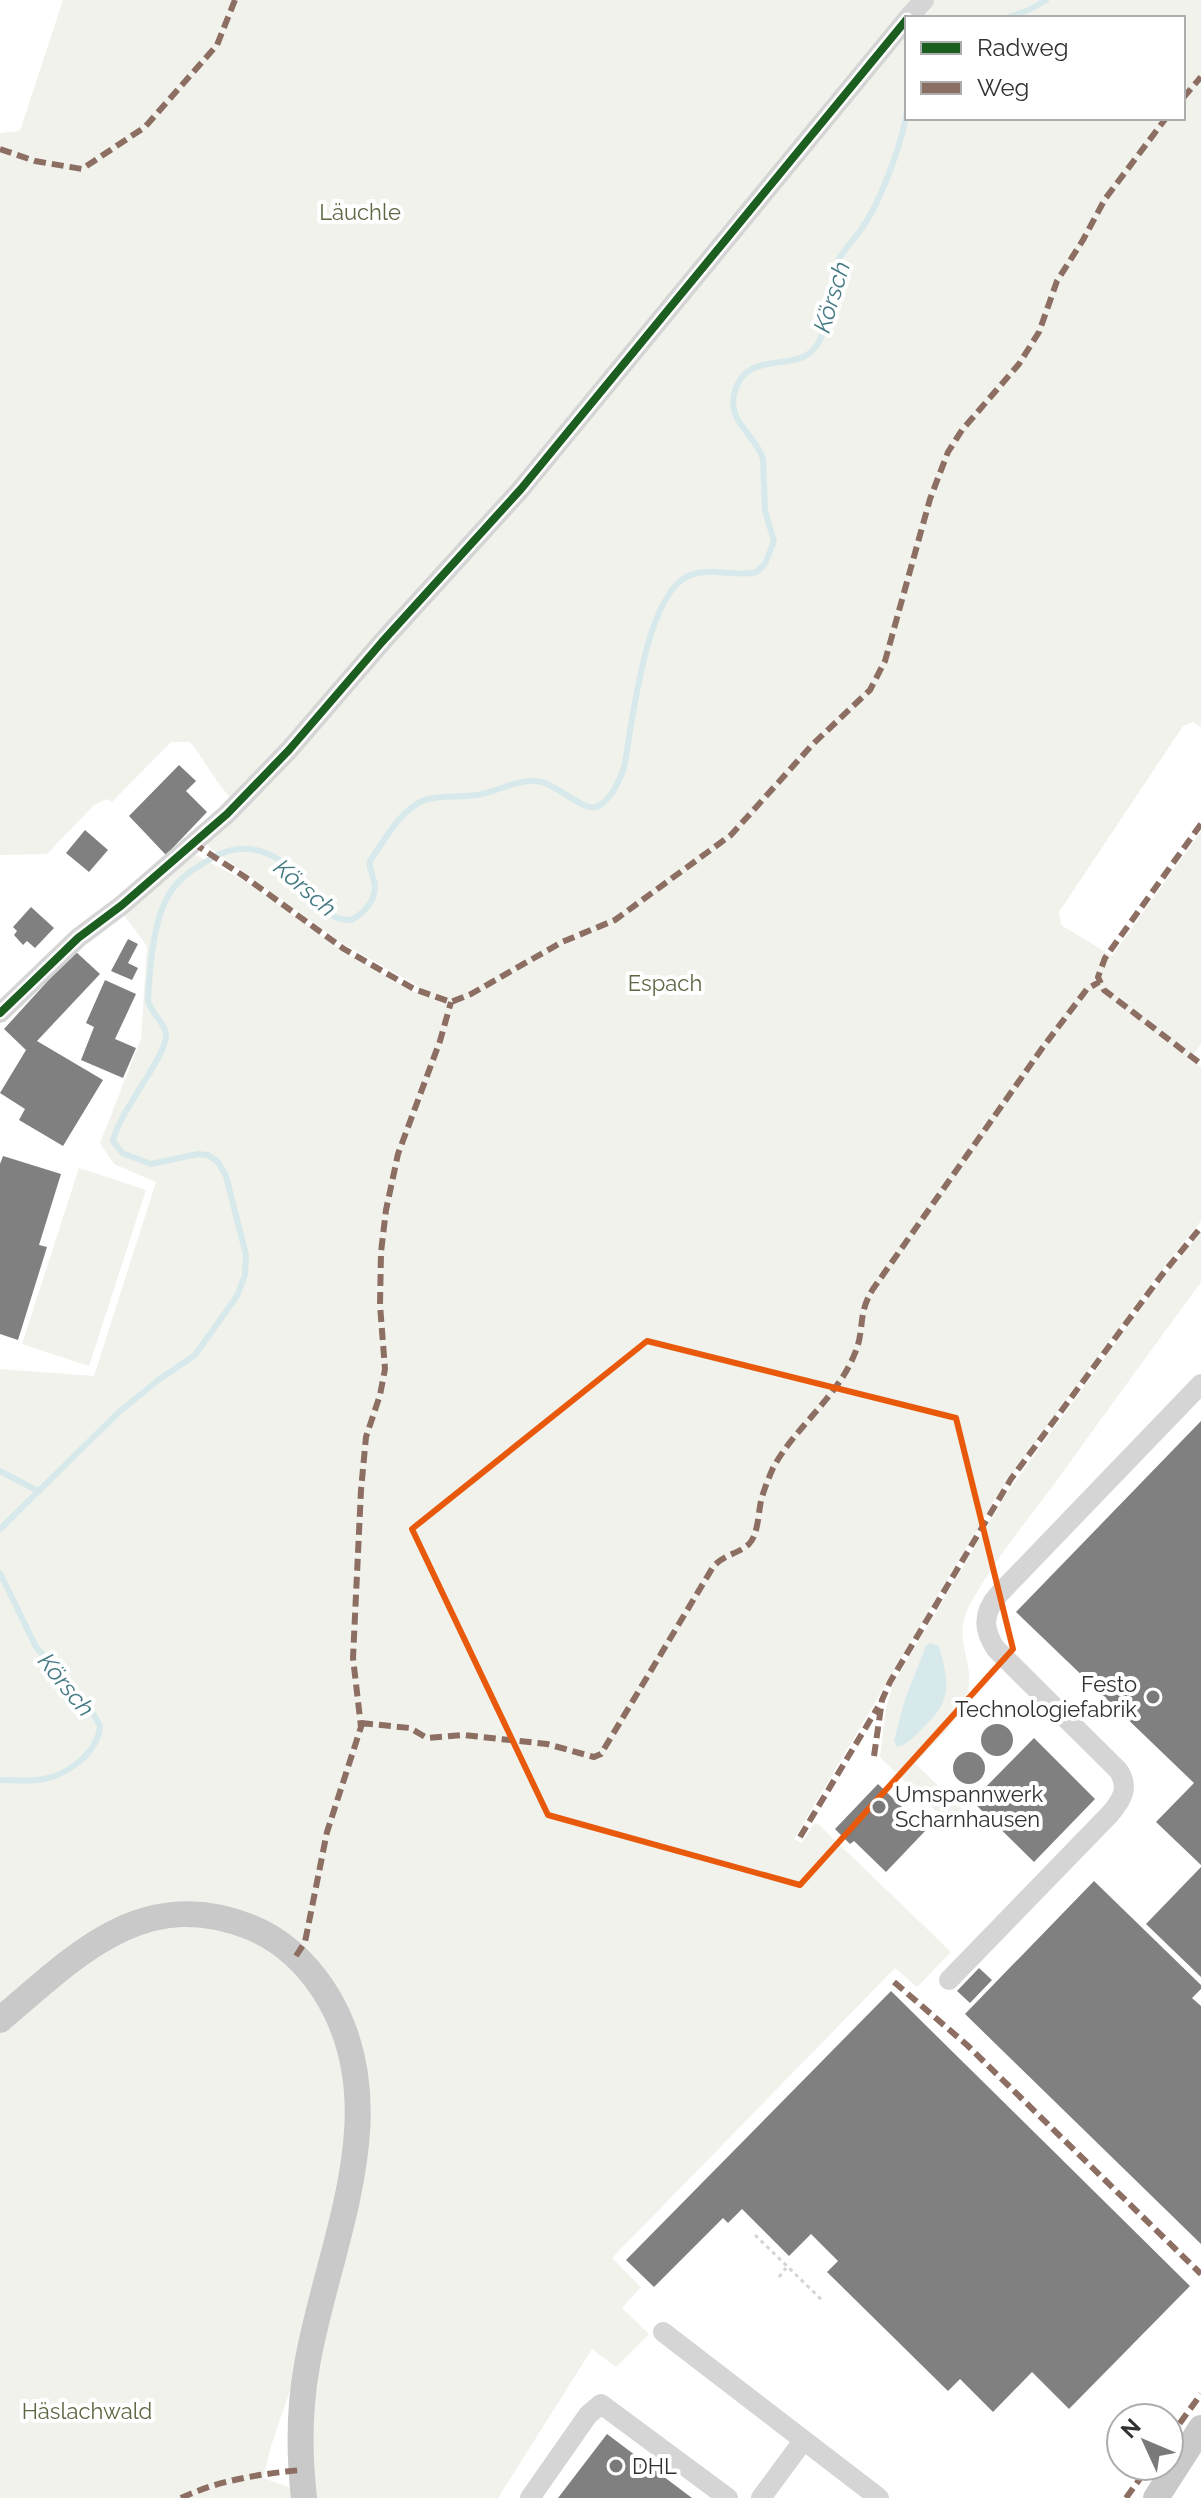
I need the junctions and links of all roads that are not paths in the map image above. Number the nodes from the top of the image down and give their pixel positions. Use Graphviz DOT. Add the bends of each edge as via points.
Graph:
graph roads {
  1 [pos="924,0"];
  2 [pos="911,16"];
  3 [pos="905,23"];
  4 [pos="0,1013"];
  5 [pos="1201,1384"];
  6 [pos="949,1980"];
  7 [pos="0,2020"];
  8 [pos="663,2332"];
  9 [pos="1201,2428"];
  10 [pos="803,2441"];
  11 [pos="304,2498"];
  12 [pos="530,2498"];
  13 [pos="728,2498"];
  14 [pos="761,2498"];
  15 [pos="879,2498"];
  16 [pos="1156,2498"];
  1 -- 2 [label="lane"];
  3 -- 4 [label="lane" via="521,489 289,750 227,814 78,938"];
  5 -- 6 [label="lane" via="989,1608 986,1630 996,1649 1118,1770 1125,1788 1110,1814"];
  7 -- 11 [label="main road" via="100,1939 138,1921 179,1915 222,1918 266,1935 296,1956 329,1998 350,2052 357,2133 348,2197 304,2384"];
  8 -- 10 [label="lane"];
  9 -- 16 [label="main road"];
  10 -- 14 [label="lane"];
  10 -- 15 [label="lane"];
  12 -- 13 [label="lane" via="601,2404"];
}
